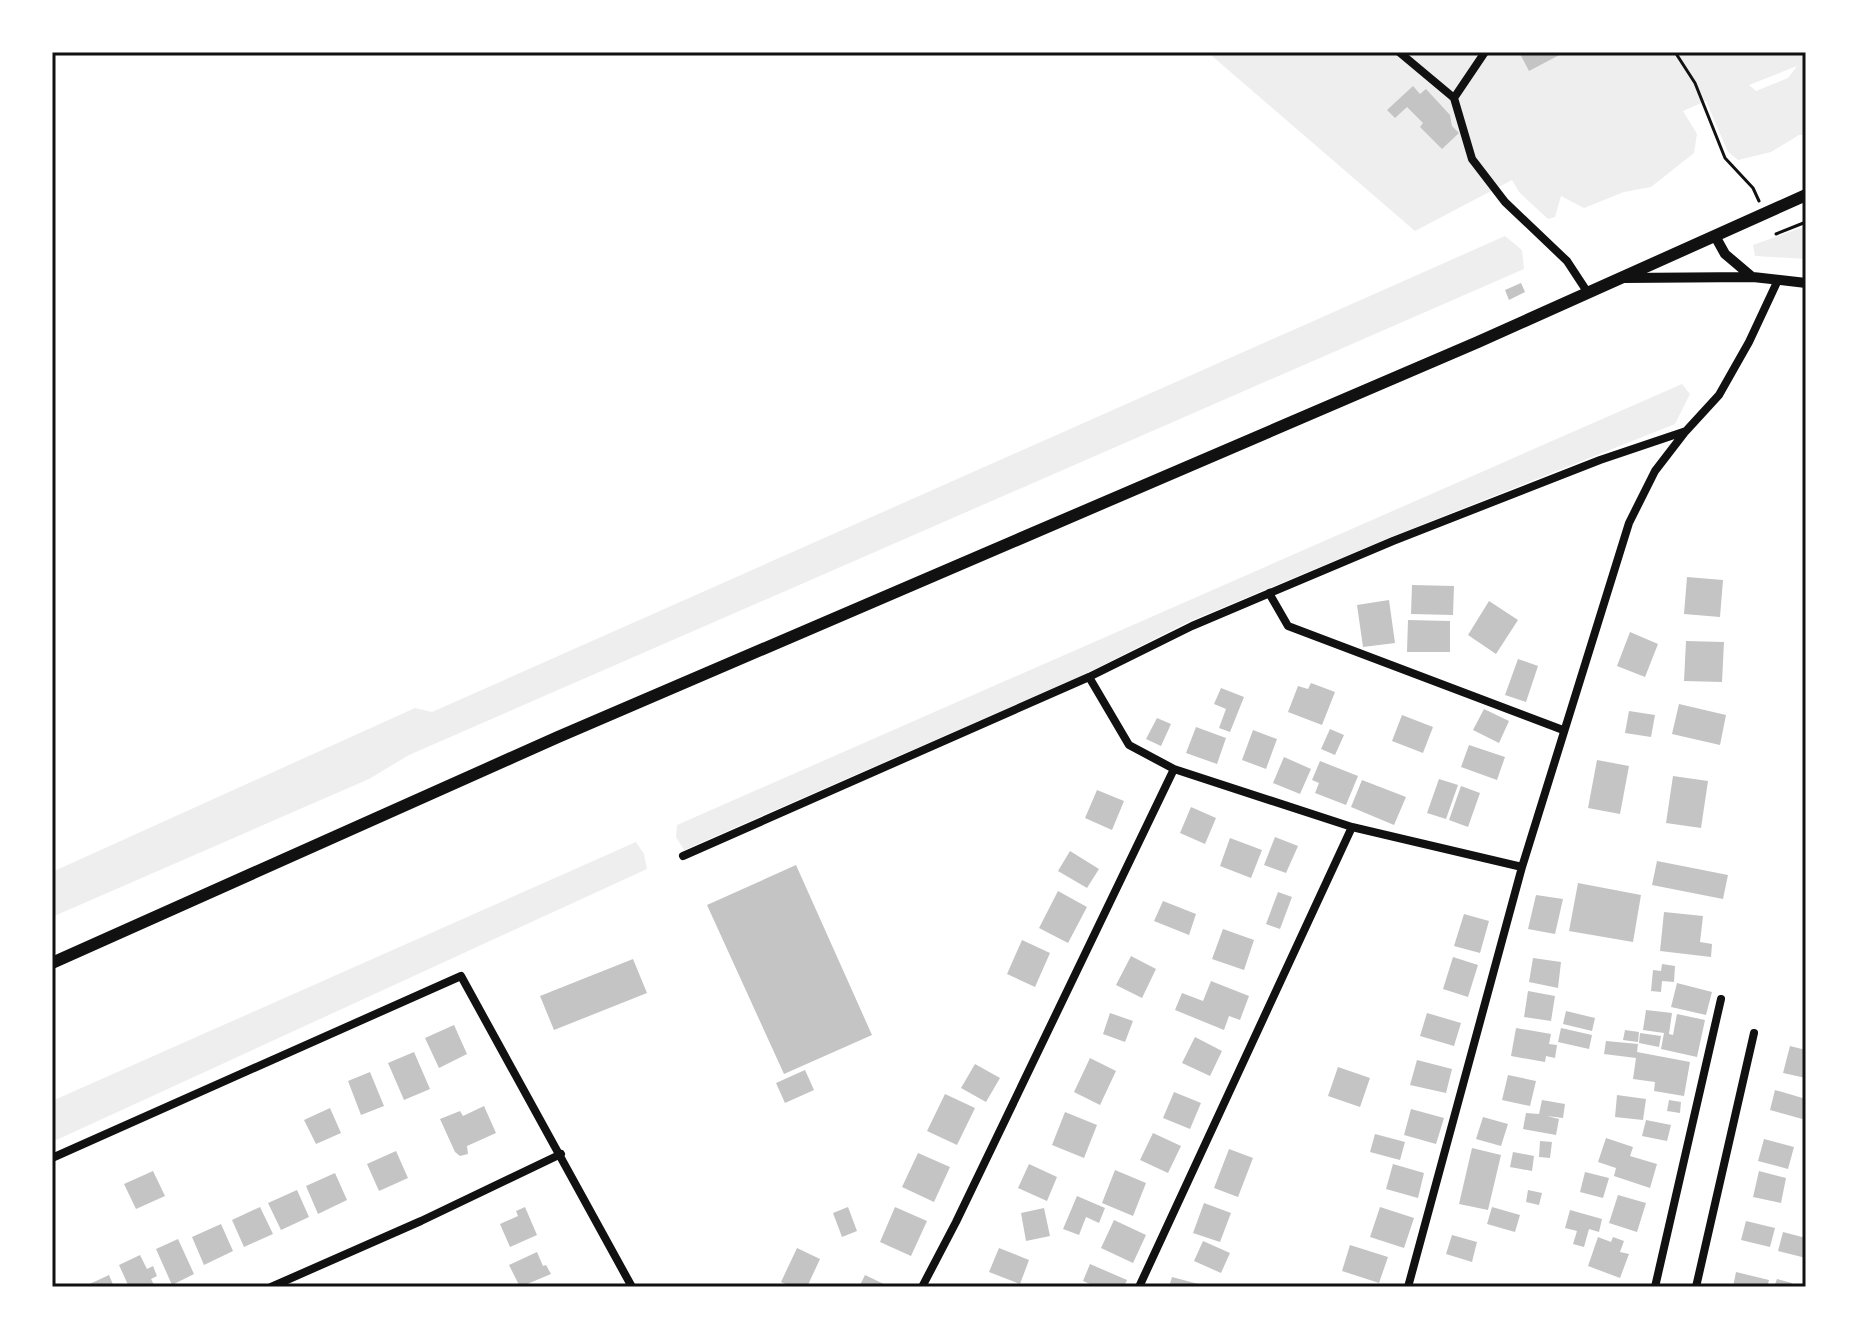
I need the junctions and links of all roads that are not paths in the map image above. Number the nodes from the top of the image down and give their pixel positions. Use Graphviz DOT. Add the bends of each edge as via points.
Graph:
graph roads {
  1 [pos="1399,52"];
  2 [pos="1485,52"];
  3 [pos="1454,98"];
  4 [pos="1806,195"];
  5 [pos="1715,236"];
  6 [pos="1753,277"];
  7 [pos="1621,278"];
  8 [pos="1778,280"];
  9 [pos="1806,283"];
  10 [pos="1588,293"];
  11 [pos="1686,431"];
  12 [pos="1269,593"];
  13 [pos="1089,677"];
  14 [pos="1563,730"];
  15 [pos="1174,769"];
  16 [pos="1352,827"];
  17 [pos="683,856"];
  18 [pos="1522,867"];
  19 [pos="52,963"];
  20 [pos="1721,999"];
  21 [pos="1754,1033"];
  22 [pos="561,1154"];
  23 [pos="52,1158"];
  24 [pos="286,1284"];
  25 [pos="271,1287"];
  26 [pos="632,1287"];
  27 [pos="922,1287"];
  28 [pos="1139,1287"];
  29 [pos="1408,1287"];
  30 [pos="1655,1287"];
  31 [pos="1696,1287"];
  1 -- 3 [label="street"];
  2 -- 3 [label="street"];
  3 -- 10 [label="street" via="1472,159 1505,202 1567,261"];
  4 -- 5 [label="main road"];
  5 -- 6 [label="street" via="1725,254"];
  5 -- 7 [label="main road"];
  6 -- 7 [label="street"];
  6 -- 8 [label="street"];
  7 -- 10 [label="main road"];
  8 -- 9 [label="street"];
  8 -- 11 [label="street" via="1719,395"];
  10 -- 19 [label="main road" via="558,737"];
  11 -- 12 [label="street" via="1600,460"];
  11 -- 14 [label="street" via="1655,471 1629,523"];
  12 -- 13 [label="street"];
  12 -- 14 [label="street" via="1288,626"];
  13 -- 15 [label="street" via="1129,745"];
  13 -- 17 [label="street"];
  14 -- 18 [label="street"];
  15 -- 16 [label="street"];
  15 -- 27 [label="street"];
  16 -- 18 [label="street"];
  16 -- 28 [label="street"];
  18 -- 29 [label="street"];
  20 -- 30 [label="street"];
  21 -- 31 [label="street"];
  22 -- 23 [label="street" via="461,976"];
  22 -- 24 [label="street"];
  22 -- 26 [label="street"];
  24 -- 25 [label="street"];
}
